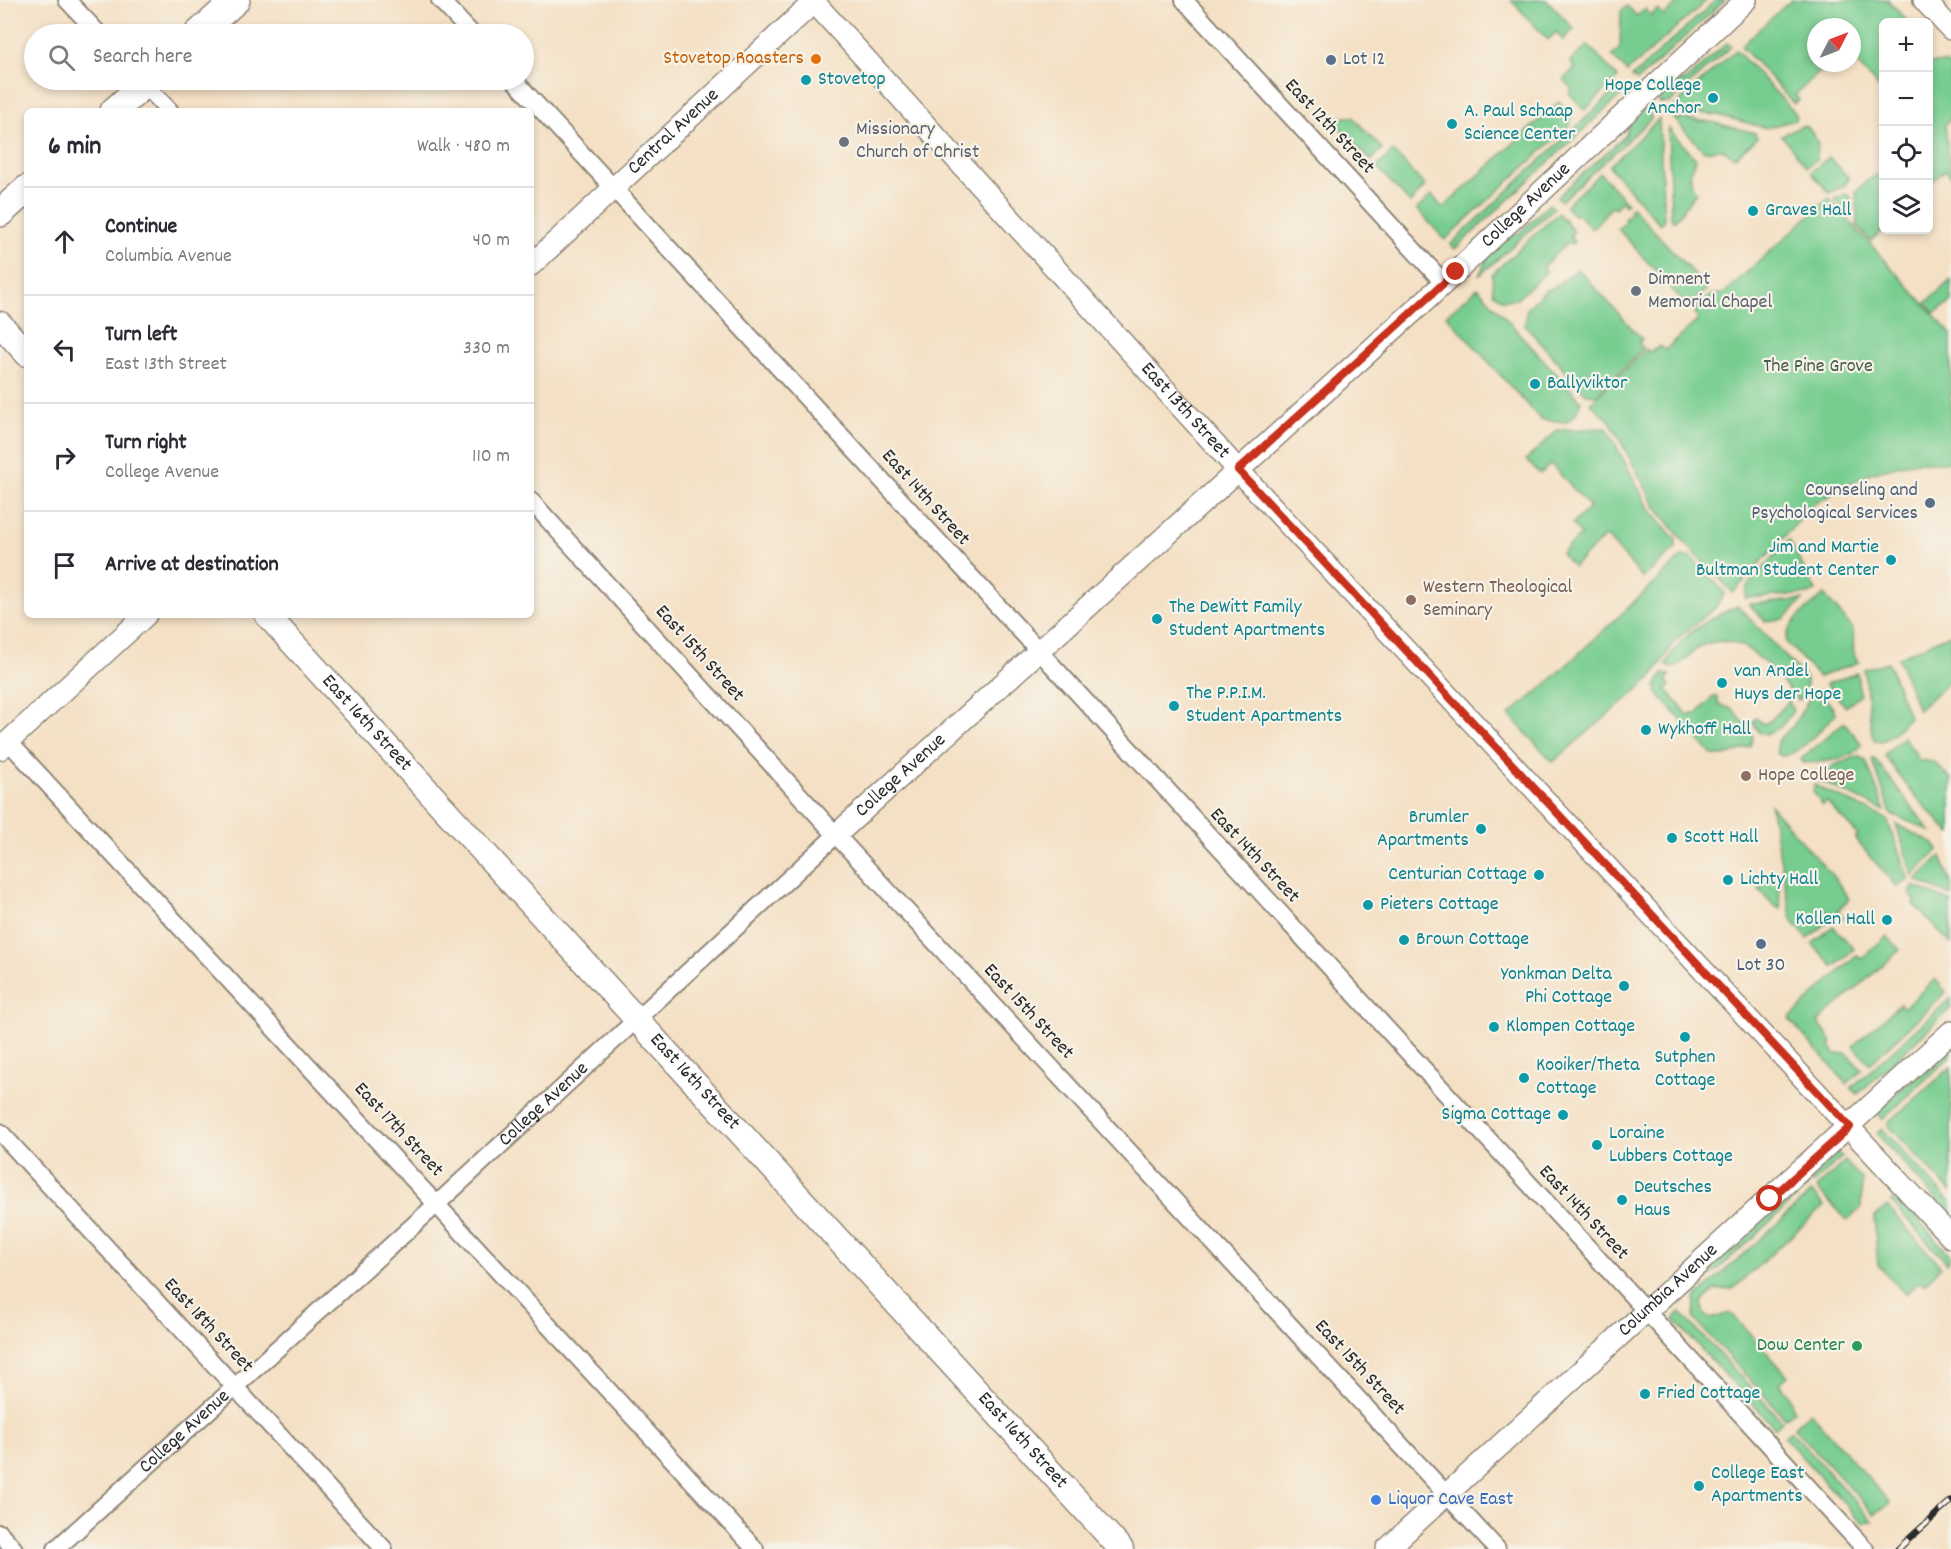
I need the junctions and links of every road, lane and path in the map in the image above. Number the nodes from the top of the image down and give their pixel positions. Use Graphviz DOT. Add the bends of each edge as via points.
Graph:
graph roads {
  1 [pos="67,0"];
  2 [pos="236,0"];
  3 [pos="441,0"];
  4 [pos="1184,0"];
  5 [pos="1746,0"];
  6 [pos="1924,0"];
  7 [pos="814,1"];
  8 [pos="90,24"];
  9 [pos="209,24"];
  10 [pos="463,24"];
  11 [pos="1951,29"];
  12 [pos="135,90"];
  13 [pos="152,90"];
  14 [pos="523,90"];
  15 [pos="117,108"];
  16 [pos="167,108"];
  17 [pos="614,188"];
  18 [pos="24,192"];
  19 [pos="0,213"];
  20 [pos="534,262"];
  21 [pos="1444,283"];
  22 [pos="0,324"];
  23 [pos="24,351"];
  24 [pos="1238,470"];
  25 [pos="534,504"];
  26 [pos="143,618"];
  27 [pos="270,618"];
  28 [pos="1038,652"];
  29 [pos="3,740"];
  30 [pos="836,835"];
  31 [pos="637,1018"];
  32 [pos="1951,1032"];
  33 [pos="1850,1127"];
  34 [pos="0,1131"];
  35 [pos="438,1203"];
  36 [pos="1951,1237"];
  37 [pos="1646,1312"];
  38 [pos="236,1387"];
  39 [pos="1447,1495"];
  40 [pos="0,1533"];
  41 [pos="14,1549"];
  42 [pos="56,1549"];
  43 [pos="384,1549"];
  44 [pos="755,1549"];
  45 [pos="1121,1549"];
  46 [pos="1387,1549"];
  47 [pos="1497,1549"];
  48 [pos="1865,1549"];
  1 -- 8 [label="street"];
  2 -- 9 [label="main road"];
  3 -- 10 [label="street"];
  4 -- 21 [label="street, East 12th Street"];
  5 -- 21 [label="street, College Avenue"];
  6 -- 11 [label="street"];
  7 -- 17 [label="street, Central Avenue"];
  7 -- 24 [label="street, East 13th Street"];
  12 -- 15 [label="main road"];
  13 -- 16 [label="street"];
  14 -- 17 [label="street, East 14th Street"];
  17 -- 20 [label="street, Central Avenue"];
  17 -- 28 [label="street, East 14th Street"];
  18 -- 19 [label="main road"];
  21 -- 24 [label="street, College Avenue"];
  22 -- 23 [label="main road"];
  24 -- 28 [label="street, College Avenue"];
  24 -- 33 [label="street, East 13th Street"];
  25 -- 30 [label="street, East 15th Street"];
  26 -- 29 [label="street"];
  27 -- 31 [label="main road, East 16th Street"];
  28 -- 30 [label="street, College Avenue"];
  28 -- 37 [label="street, East 14th Street"];
  29 -- 35 [label="street, East 17th Street"];
  30 -- 31 [label="street, College Avenue"];
  30 -- 39 [label="street, East 15th Street"];
  31 -- 35 [label="street, College Avenue"];
  31 -- 45 [label="main road, East 16th Street"];
  32 -- 33 [label="street, Columbia Avenue"];
  33 -- 36 [label="street, East 13th Street"];
  33 -- 37 [label="street, Columbia Avenue"];
  34 -- 38 [label="street, East 18th Street"];
  35 -- 38 [label="street, College Avenue"];
  35 -- 44 [label="street, East 17th Street"];
  37 -- 39 [label="street, Columbia Avenue"];
  37 -- 48 [label="street, East 14th Street"];
  38 -- 42 [label="street, College Avenue"];
  38 -- 43 [label="street, East 18th Street"];
  39 -- 46 [label="street, Columbia Avenue"];
  39 -- 47 [label="street, East 15th Street"];
  40 -- 41 [label="street"];
}
